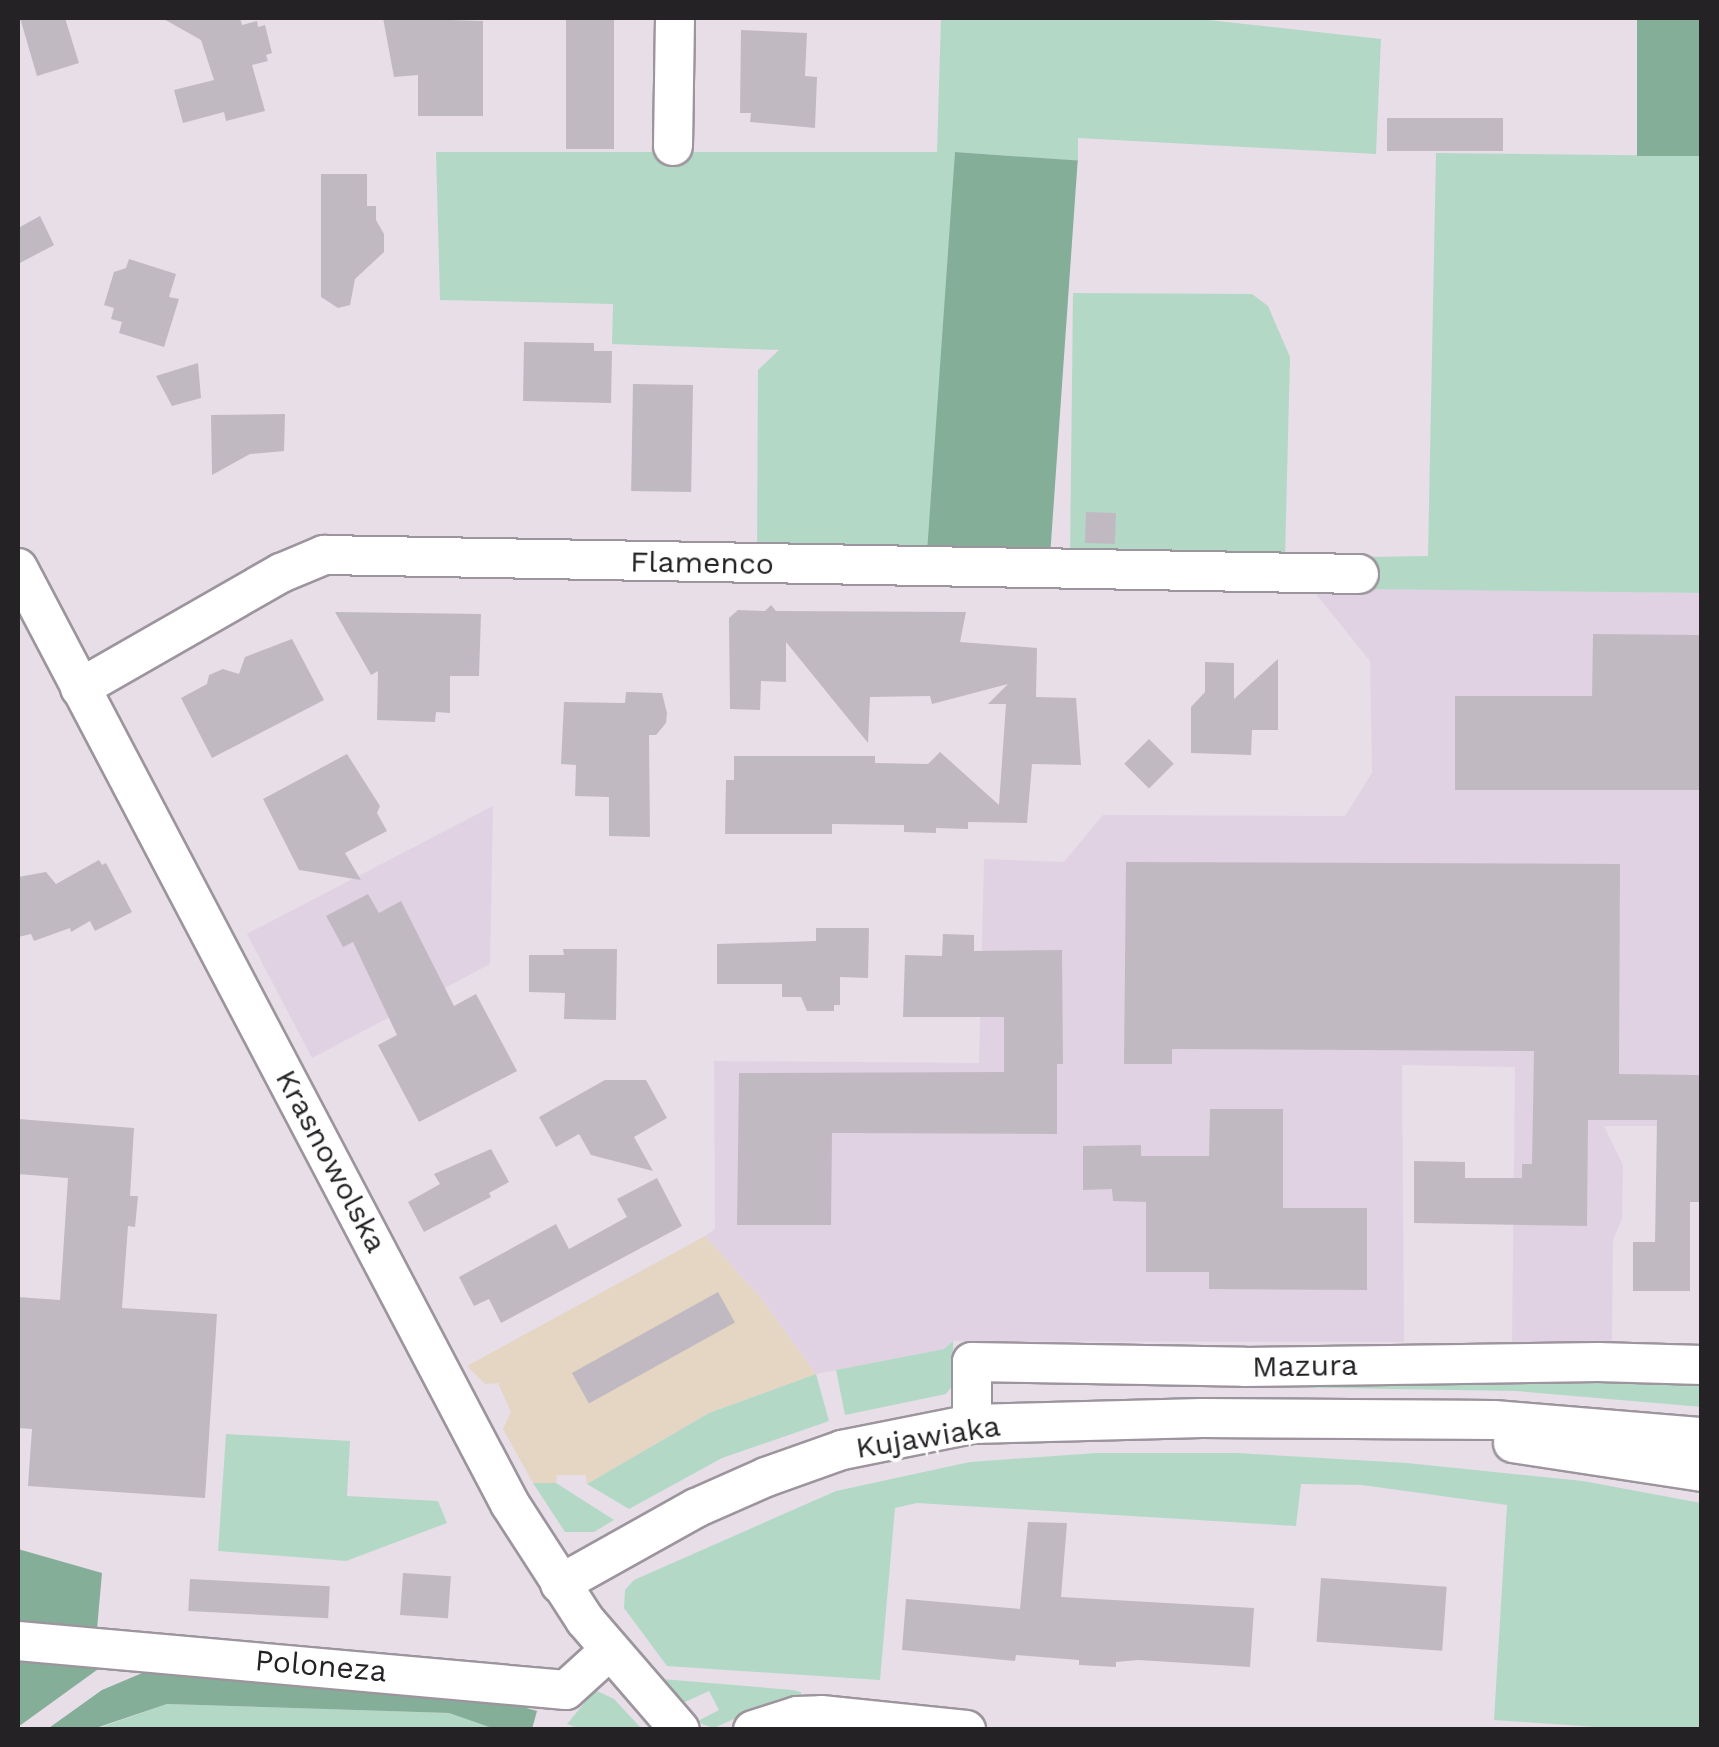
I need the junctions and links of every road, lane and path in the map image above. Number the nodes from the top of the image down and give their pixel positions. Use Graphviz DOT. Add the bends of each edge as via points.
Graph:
graph roads {
  1 [pos="675,18"];
  2 [pos="673,146"];
  3 [pos="18,568"];
  4 [pos="1359,574"];
  5 [pos="80,688"];
  6 [pos="1702,1365"];
  7 [pos="1327,1421"];
  8 [pos="972,1424"];
  9 [pos="1702,1437"];
  10 [pos="1702,1472"];
  11 [pos="560,1584"];
  12 [pos="18,1641"];
  13 [pos="609,1651"];
  14 [pos="680,1730"];
  15 [pos="753,1730"];
  16 [pos="966,1730"];
  1 -- 2 [label="street"];
  3 -- 5 [label="street, Krasnowolska"];
  4 -- 5 [label="street, Flamenco" via="324,556 280,573"];
  5 -- 11 [label="street, Krasnowolska" via="463,1418"];
  6 -- 8 [label="street, Mazura" via="972,1362"];
  7 -- 8 [label="street, Kujawiaka"];
  7 -- 9 [label="street, Kujawiaka" via="1567,1423"];
  7 -- 10 [label="street, Kujawiaka"];
  8 -- 11 [label="street, Kujawiaka" via="842,1450 766,1477"];
  11 -- 13 [label="street, Krasnowolska"];
  12 -- 13 [label="street, Poloneza" via="566,1690"];
  13 -- 14 [label="street, Krasnowolska"];
  15 -- 16 [label="street" via="821,1715"];
}
